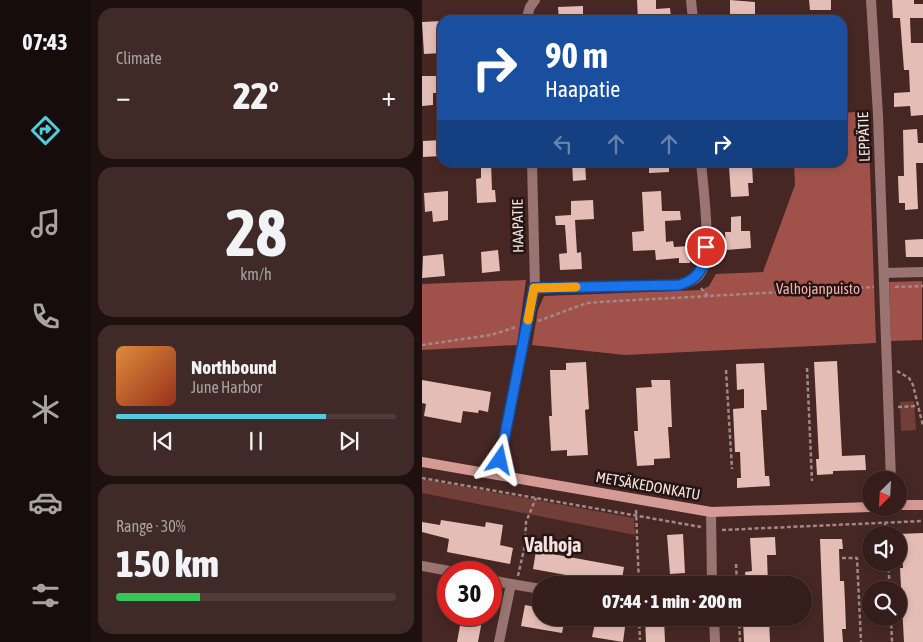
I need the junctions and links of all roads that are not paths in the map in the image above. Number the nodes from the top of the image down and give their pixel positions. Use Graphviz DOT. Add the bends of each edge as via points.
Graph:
graph roads {
  1 [pos="535,0"];
  2 [pos="692,0"];
  3 [pos="871,0"];
  4 [pos="528,15"];
  5 [pos="693,15"];
  6 [pos="532,167"];
  7 [pos="701,167"];
  8 [pos="922,272"];
  9 [pos="884,273"];
  10 [pos="534,288"];
  11 [pos="422,462"];
  12 [pos="892,471"];
  13 [pos="497,474"];
  14 [pos="907,505"];
  15 [pos="922,505"];
  16 [pos="862,507"];
  17 [pos="711,512"];
  18 [pos="422,566"];
  19 [pos="437,569"];
  20 [pos="712,576"];
  21 [pos="502,582"];
  22 [pos="513,584"];
  23 [pos="532,587"];
  24 [pos="714,626"];
  25 [pos="499,642"];
  26 [pos="715,642"];
  1 -- 4 [label="street"];
  2 -- 5 [label="street"];
  3 -- 9 [label="street, LEPPÄTIE"];
  6 -- 10 [label="street, HAAPATIE"];
  7 -- 10 [label="street" via="706,247 700,275 679,285"];
  8 -- 9 [label="street"];
  9 -- 12 [label="street, LEPPÄTIE"];
  10 -- 13 [label="street, HAAPATIE"];
  11 -- 13 [label="street, METSÄKEDONKATU"];
  13 -- 17 [label="street, METSÄKEDONKATU"];
  14 -- 15 [label="street"];
  16 -- 17 [label="street, METSÄKEDONKATU"];
  17 -- 20 [label="street"];
  18 -- 19 [label="street"];
  21 -- 22 [label="street"];
  22 -- 23 [label="street"];
  22 -- 25 [label="street"];
  24 -- 26 [label="street"];
}
